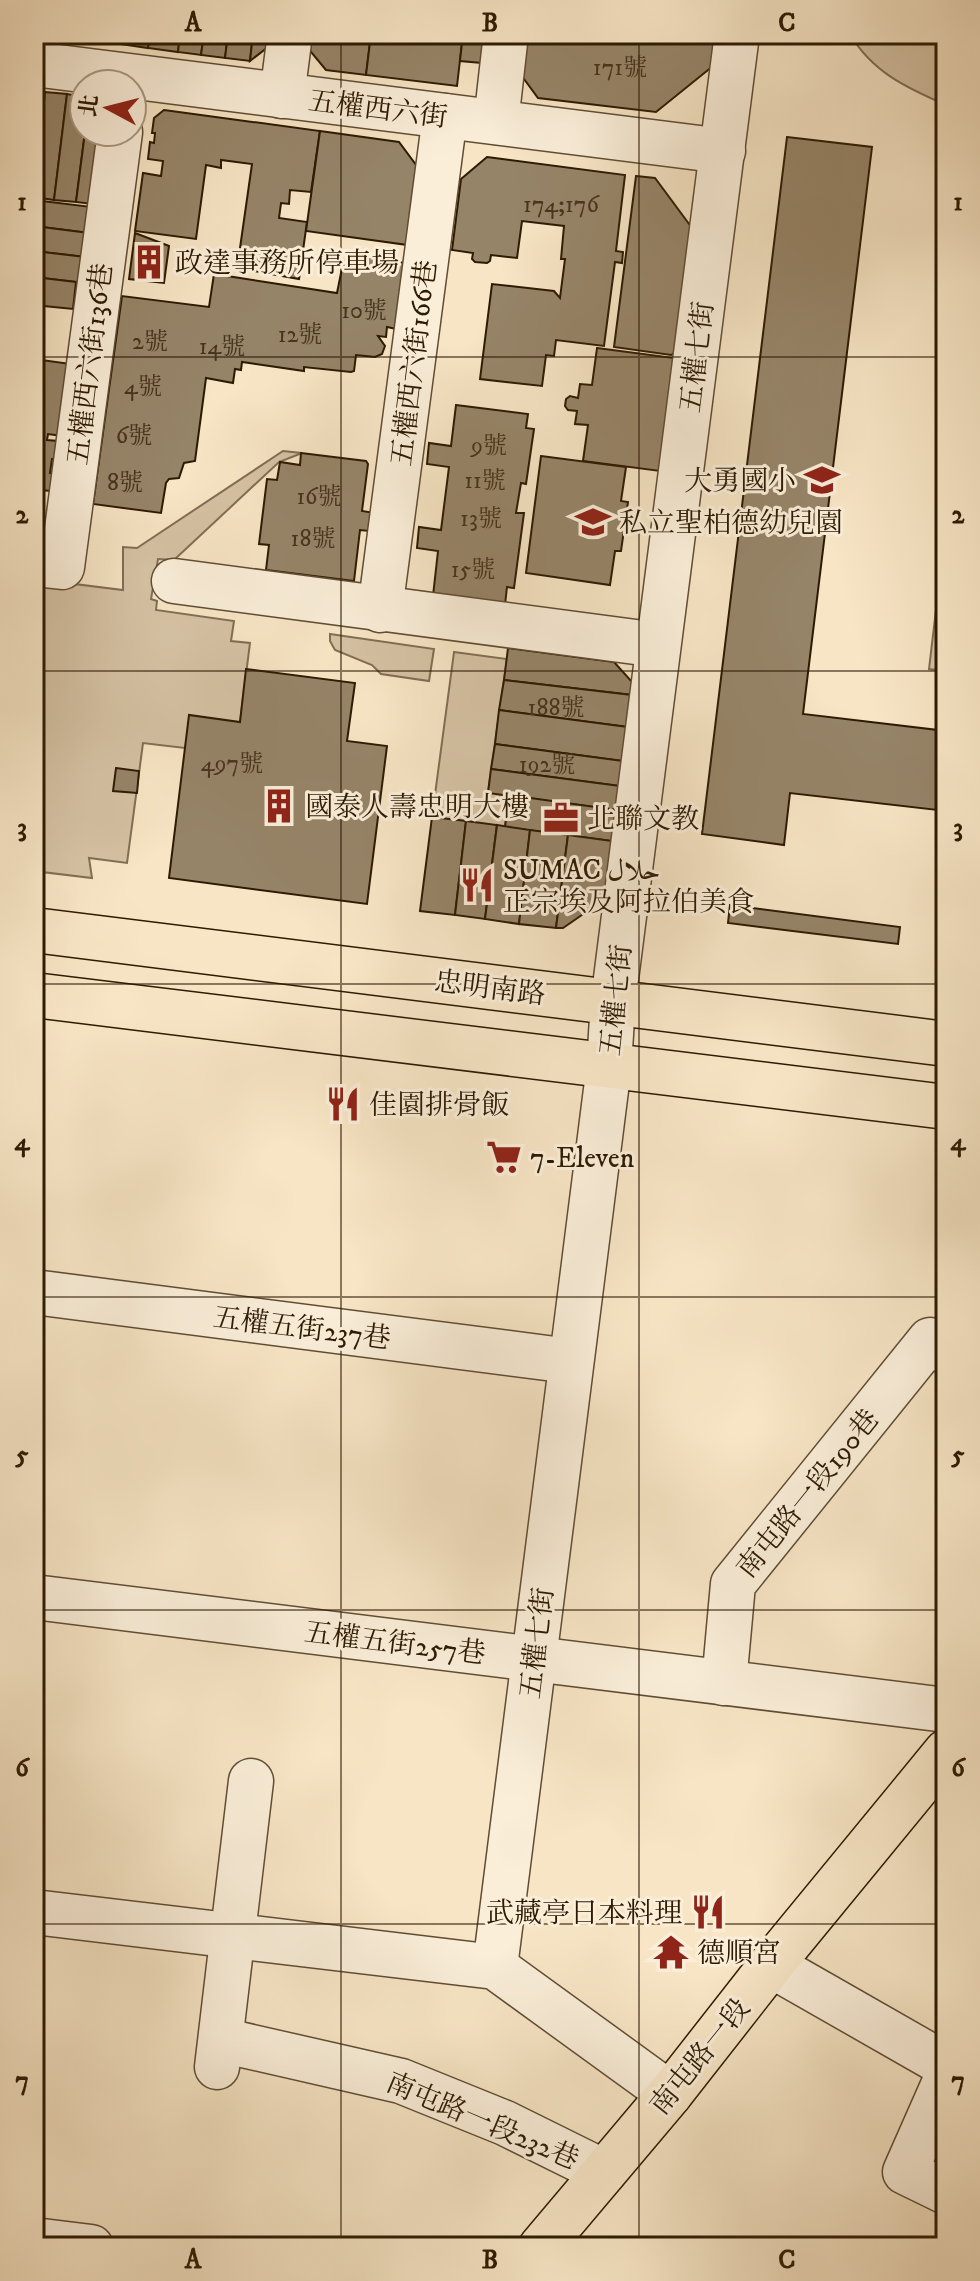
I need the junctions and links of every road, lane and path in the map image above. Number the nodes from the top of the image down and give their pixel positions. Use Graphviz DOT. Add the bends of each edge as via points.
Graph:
graph roads {
  1 [pos="290,34"];
  2 [pos="506,34"];
  3 [pos="737,34"];
  4 [pos="34,64"];
  5 [pos="68,70"];
  6 [pos="148,82"];
  7 [pos="282,96"];
  8 [pos="445,116"];
  9 [pos="496,122"];
  10 [pos="118,148"];
  11 [pos="723,151"];
  12 [pos="34,564"];
  13 [pos="174,581"];
  14 [pos="380,610"];
  15 [pos="658,645"];
  16 [pos="34,930"];
  17 [pos="34,995"];
  18 [pos="613,1002"];
  19 [pos="946,1044"];
  20 [pos="609,1066"];
  21 [pos="946,1107"];
  22 [pos="34,1292"];
  23 [pos="946,1352"];
  24 [pos="570,1361"];
  25 [pos="34,1597"];
  26 [pos="534,1659"];
  27 [pos="724,1683"];
  28 [pos="946,1710"];
  29 [pos="946,1752"];
  30 [pos="251,1781"];
  31 [pos="34,1912"];
  32 [pos="233,1936"];
  33 [pos="771,1965"];
  34 [pos="495,1967"];
  35 [pos="946,2065"];
  36 [pos="946,2079"];
  37 [pos="670,2094"];
  38 [pos="604,2172"];
  39 [pos="946,2192"];
  40 [pos="34,2240"];
  41 [pos="91,2247"];
  42 [pos="541,2247"];
  1 -- 7 [label="street"];
  2 -- 9 [label="street"];
  3 -- 11 [label="street, 五權七街"];
  4 -- 5 [label="street, 五權西六街"];
  6 -- 7 [label="street, 五權西六街"];
  7 -- 8 [label="street, 五權西六街"];
  8 -- 9 [label="street, 五權西六街"];
  8 -- 14 [label="street, 五權西六街166巷"];
  9 -- 11 [label="street, 五權西六街"];
  10 -- 12 [label="street, 五權西六街136巷" via="62,567"];
  11 -- 15 [label="street, 五權七街"];
  13 -- 14 [label="street"];
  14 -- 15 [label="street"];
  15 -- 18 [label="street, 五權七街"];
  16 -- 18 [label="main road, 忠明南路"];
  17 -- 20 [label="main road"];
  18 -- 19 [label="main road, 忠明南路"];
  18 -- 20 [label="street, 五權七街"];
  20 -- 21 [label="main road"];
  20 -- 24 [label="street, 五權七街"];
  22 -- 24 [label="street, 五權五街237巷"];
  23 -- 27 [label="street, 南屯路一段190巷" via="930,1340 733,1584"];
  24 -- 26 [label="street, 五權七街"];
  25 -- 26 [label="street, 五權五街257巷"];
  26 -- 27 [label="street, 五權五街257巷"];
  26 -- 34 [label="street, 五權七街"];
  27 -- 28 [label="street, 五權五街257巷"];
  29 -- 33 [label="main road, 南屯路一段"];
  30 -- 32 [label="street, 南屯路一段232巷"];
  31 -- 32 [label="street"];
  32 -- 34 [label="street"];
  32 -- 38 [label="street, 南屯路一段232巷" via="219,2055 401,2081 505,2123"];
  33 -- 35 [label="street"];
  33 -- 37 [label="main road, 南屯路一段"];
  34 -- 37 [label="street"];
  36 -- 39 [label="street" via="905,2172"];
  37 -- 38 [label="main road, 南屯路一段"];
  38 -- 42 [label="main road, 南屯路一段"];
  40 -- 41 [label="street"];
}
